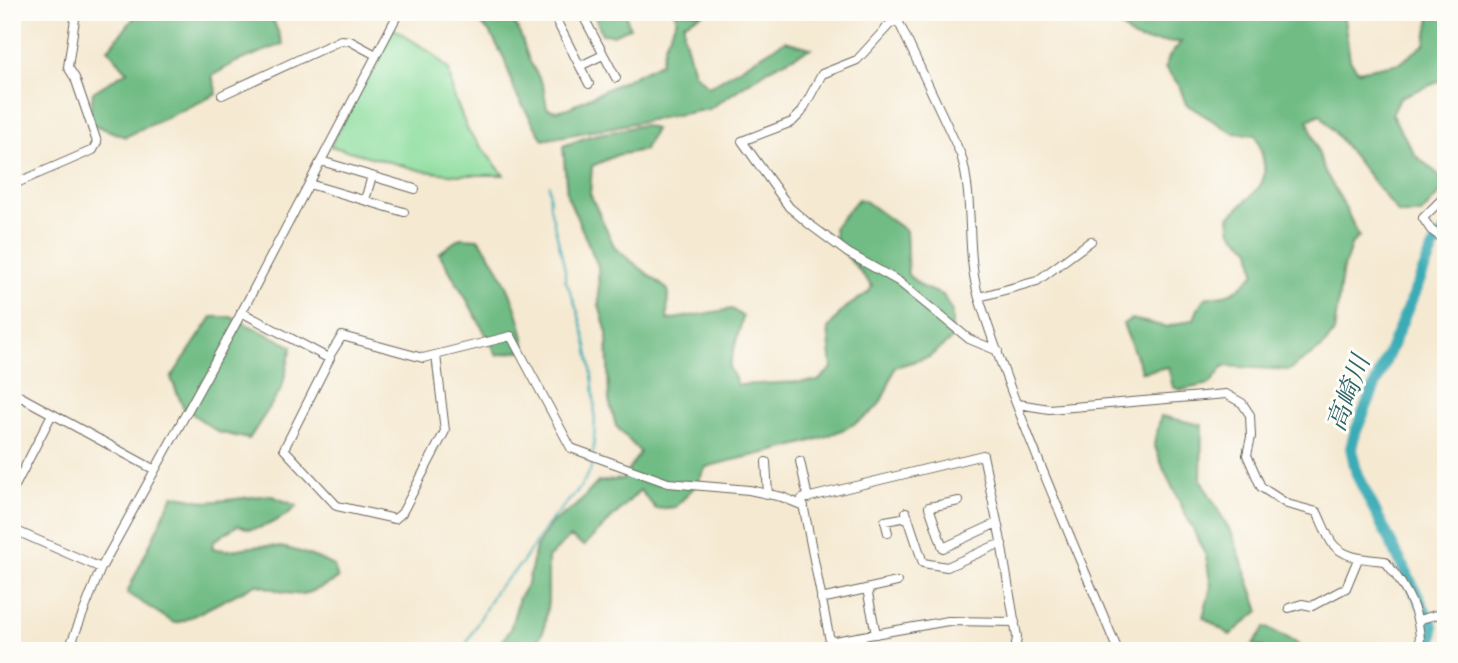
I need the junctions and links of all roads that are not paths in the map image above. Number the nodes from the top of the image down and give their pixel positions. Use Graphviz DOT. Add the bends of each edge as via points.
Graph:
graph roads {
  1 [pos="76,12"];
  2 [pos="399,12"];
  3 [pos="552,12"];
  4 [pos="582,13"];
  5 [pos="896,16"];
  6 [pos="376,55"];
  7 [pos="603,55"];
  8 [pos="580,66"];
  9 [pos="615,78"];
  10 [pos="589,84"];
  11 [pos="222,95"];
  12 [pos="321,161"];
  13 [pos="372,176"];
  14 [pos="309,184"];
  15 [pos="12,186"];
  16 [pos="415,189"];
  17 [pos="1446,195"];
  18 [pos="365,200"];
  19 [pos="404,212"];
  20 [pos="1091,241"];
  21 [pos="1446,241"];
  22 [pos="979,297"];
  23 [pos="242,312"];
  24 [pos="998,351"];
  25 [pos="436,355"];
  26 [pos="328,358"];
  27 [pos="12,392"];
  28 [pos="1018,404"];
  29 [pos="52,414"];
  30 [pos="800,461"];
  31 [pos="766,462"];
  32 [pos="155,470"];
  33 [pos="12,492"];
  34 [pos="768,494"];
  35 [pos="959,501"];
  36 [pos="806,502"];
  37 [pos="998,523"];
  38 [pos="12,529"];
  39 [pos="888,533"];
  40 [pos="1002,544"];
  41 [pos="1358,559"];
  42 [pos="102,568"];
  43 [pos="897,582"];
  44 [pos="867,589"];
  45 [pos="821,599"];
  46 [pos="1289,608"];
  47 [pos="1446,612"];
  48 [pos="1418,620"];
  49 [pos="1015,622"];
  50 [pos="876,634"];
  51 [pos="831,646"];
  52 [pos="68,651"];
  53 [pos="1015,651"];
  54 [pos="1118,651"];
  55 [pos="1420,651"];
  1 -- 15 [label="street" via="68,67 96,146"];
  2 -- 6 [label="street"];
  3 -- 8 [label="street"];
  4 -- 7 [label="street"];
  5 -- 22 [label="street" via="964,167 970,259"];
  5 -- 24 [label="street" via="858,60 822,74 792,122 742,141 789,207 809,224 898,281 969,340"];
  6 -- 11 [label="street" via="341,40"];
  6 -- 12 [label="street"];
  7 -- 8 [label="street"];
  7 -- 9 [label="street"];
  8 -- 10 [label="street"];
  12 -- 13 [label="street"];
  12 -- 14 [label="street"];
  13 -- 16 [label="street"];
  13 -- 18 [label="street"];
  14 -- 18 [label="street"];
  14 -- 23 [label="street"];
  17 -- 21 [label="street" via="1423,218"];
  18 -- 19 [label="street"];
  20 -- 22 [label="street" via="1037,281"];
  22 -- 24 [label="street"];
  23 -- 26 [label="street"];
  23 -- 32 [label="street"];
  24 -- 28 [label="street"];
  25 -- 26 [label="street" via="423,358 342,336"];
  25 -- 26 [label="street" via="445,431 395,519 337,506 284,449"];
  25 -- 34 [label="street" via="511,336 571,448 668,483"];
  27 -- 29 [label="street"];
  28 -- 41 [label="street" via="1049,409 1226,394 1242,403 1250,415 1247,455 1261,487 1287,504 1317,512 1333,544"];
  28 -- 54 [label="street"];
  29 -- 32 [label="street"];
  29 -- 33 [label="street"];
  30 -- 36 [label="street"];
  31 -- 34 [label="street"];
  32 -- 42 [label="street"];
  34 -- 36 [label="street"];
  35 -- 37 [label="street" via="929,507 943,548"];
  36 -- 37 [label="street" via="983,455"];
  36 -- 45 [label="street"];
  37 -- 40 [label="street"];
  38 -- 42 [label="street"];
  39 -- 40 [label="street" via="885,521 907,514 923,562 947,567"];
  40 -- 49 [label="street"];
  41 -- 46 [label="street" via="1346,588 1311,606"];
  41 -- 48 [label="street" via="1384,561 1414,606"];
  42 -- 52 [label="street"];
  43 -- 44 [label="street"];
  44 -- 45 [label="street"];
  44 -- 50 [label="street"];
  45 -- 51 [label="street"];
  47 -- 48 [label="street"];
  48 -- 55 [label="street"];
  49 -- 50 [label="street" via="948,621"];
  49 -- 53 [label="street"];
  50 -- 51 [label="street"];
}
